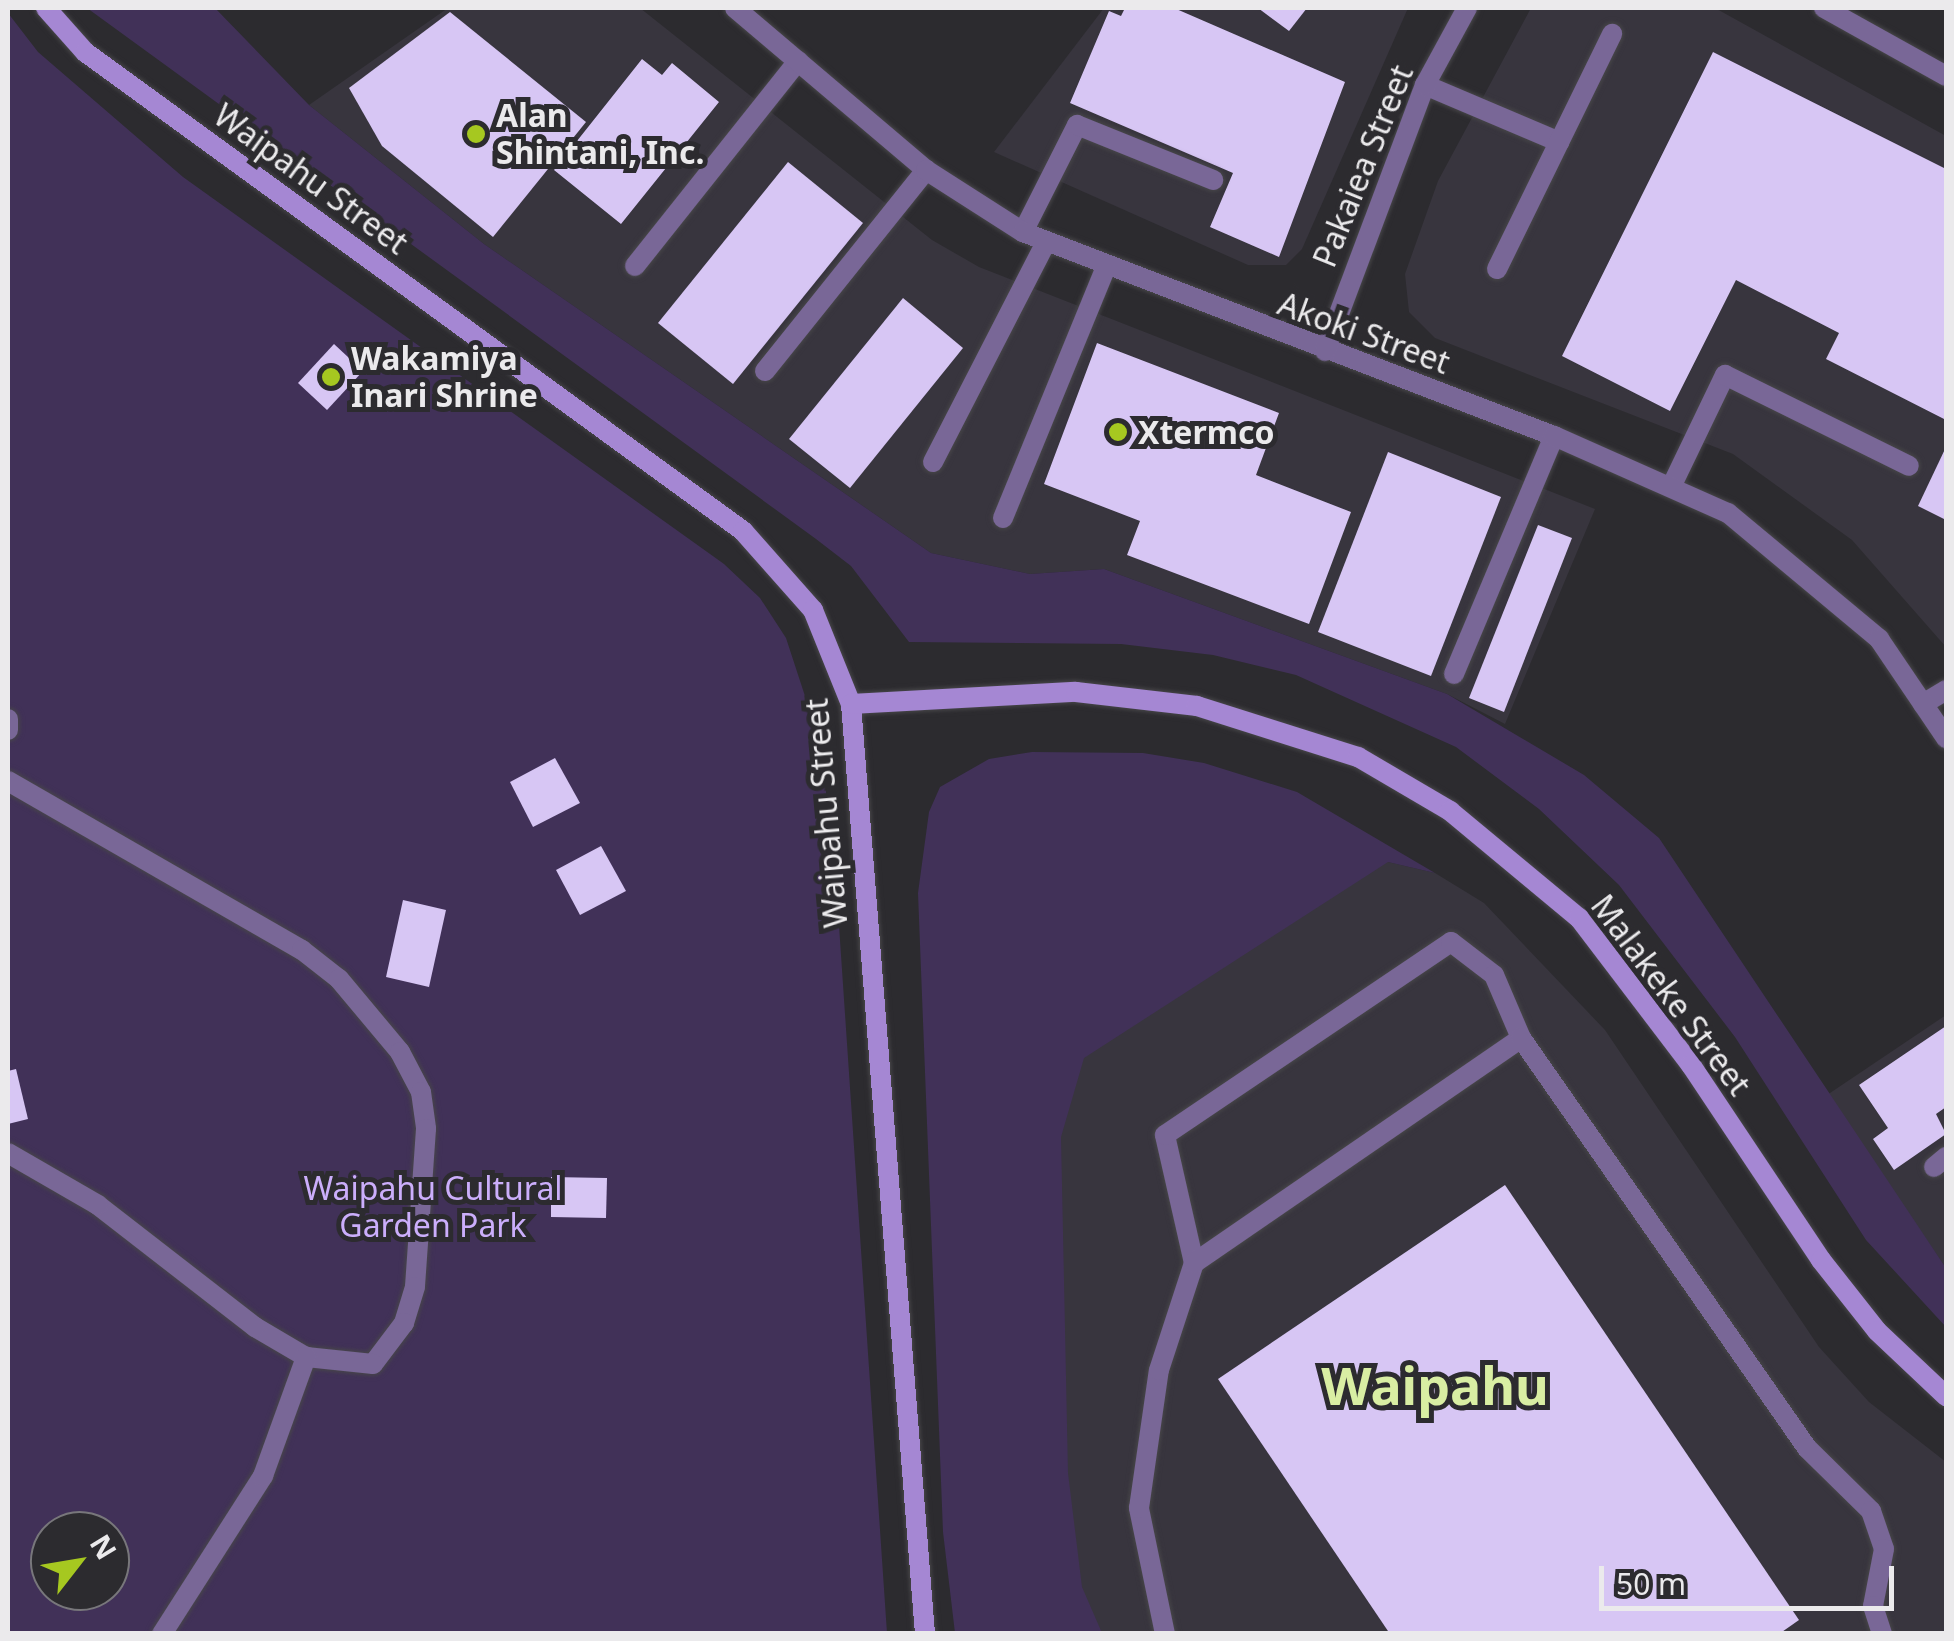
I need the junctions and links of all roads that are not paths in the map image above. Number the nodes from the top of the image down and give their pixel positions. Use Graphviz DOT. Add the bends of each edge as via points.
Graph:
graph roads {
  1 [pos="46,8"];
  2 [pos="735,8"];
  3 [pos="1466,8"];
  4 [pos="1824,8"];
  5 [pos="1612,34"];
  6 [pos="798,61"];
  7 [pos="1946,76"];
  8 [pos="1424,86"];
  9 [pos="1559,142"];
  10 [pos="926,170"];
  11 [pos="1213,180"];
  12 [pos="1022,232"];
  13 [pos="1046,242"];
  14 [pos="635,266"];
  15 [pos="1106,269"];
  16 [pos="1497,269"];
  17 [pos="1324,351"];
  18 [pos="765,371"];
  19 [pos="1554,436"];
  20 [pos="933,462"];
  21 [pos="1909,466"];
  22 [pos="1673,483"];
  23 [pos="1003,518"];
  24 [pos="1454,674"];
  25 [pos="1946,690"];
  26 [pos="851,704"];
  27 [pos="1923,704"];
  28 [pos="8,719"];
  29 [pos="8,730"];
  30 [pos="1946,738"];
  31 [pos="8,781"];
  32 [pos="1521,1038"];
  33 [pos="8,1153"];
  34 [pos="1194,1264"];
  35 [pos="306,1357"];
  36 [pos="1946,1396"];
  37 [pos="162,1634"];
  38 [pos="925,1634"];
  39 [pos="1165,1634"];
  40 [pos="1882,1634"];
  1 -- 26 [label="street, Waipahu Street" via="85,52 743,530 813,610"];
  2 -- 6 [label="street, Akoki Street"];
  3 -- 8 [label="street, Pakaiea Street"];
  4 -- 7 [label="street"];
  5 -- 9 [label="street"];
  6 -- 10 [label="street, Akoki Street"];
  6 -- 14 [label="street"];
  8 -- 9 [label="street"];
  8 -- 17 [label="street, Pakaiea Street"];
  9 -- 16 [label="street"];
  10 -- 12 [label="street, Akoki Street"];
  10 -- 18 [label="street"];
  11 -- 12 [label="street" via="1077,125"];
  12 -- 13 [label="street, Akoki Street"];
  13 -- 15 [label="street, Akoki Street"];
  13 -- 20 [label="street"];
  15 -- 17 [label="street, Akoki Street"];
  15 -- 23 [label="street"];
  17 -- 19 [label="street, Akoki Street"];
  19 -- 22 [label="street, Akoki Street"];
  19 -- 24 [label="street"];
  21 -- 22 [label="street" via="1725,375"];
  22 -- 27 [label="street, Akoki Street" via="1728,512 1832,592 1879,639"];
  25 -- 27 [label="street"];
  26 -- 36 [label="street, Malakeke Street" via="1076,692 1197,706 1358,757 1450,811 1580,918 1680,1050 1821,1260 1877,1331"];
  26 -- 38 [label="street, Waipahu Street"];
  27 -- 30 [label="street, Akoki Street"];
  28 -- 29 [label="street"];
  31 -- 35 [label="street" via="302,950 373,1019 421,1092 415,1287 404,1324 373,1364"];
  32 -- 34 [label="street"];
  32 -- 34 [label="street" via="1494,976 1451,942 1165,1134"];
  32 -- 40 [label="street" via="1807,1448 1871,1511 1884,1549 1872,1606"];
  33 -- 35 [label="street" via="98,1205 255,1328"];
  34 -- 39 [label="street" via="1159,1370 1138,1508"];
  35 -- 37 [label="street" via="263,1476"];
}
